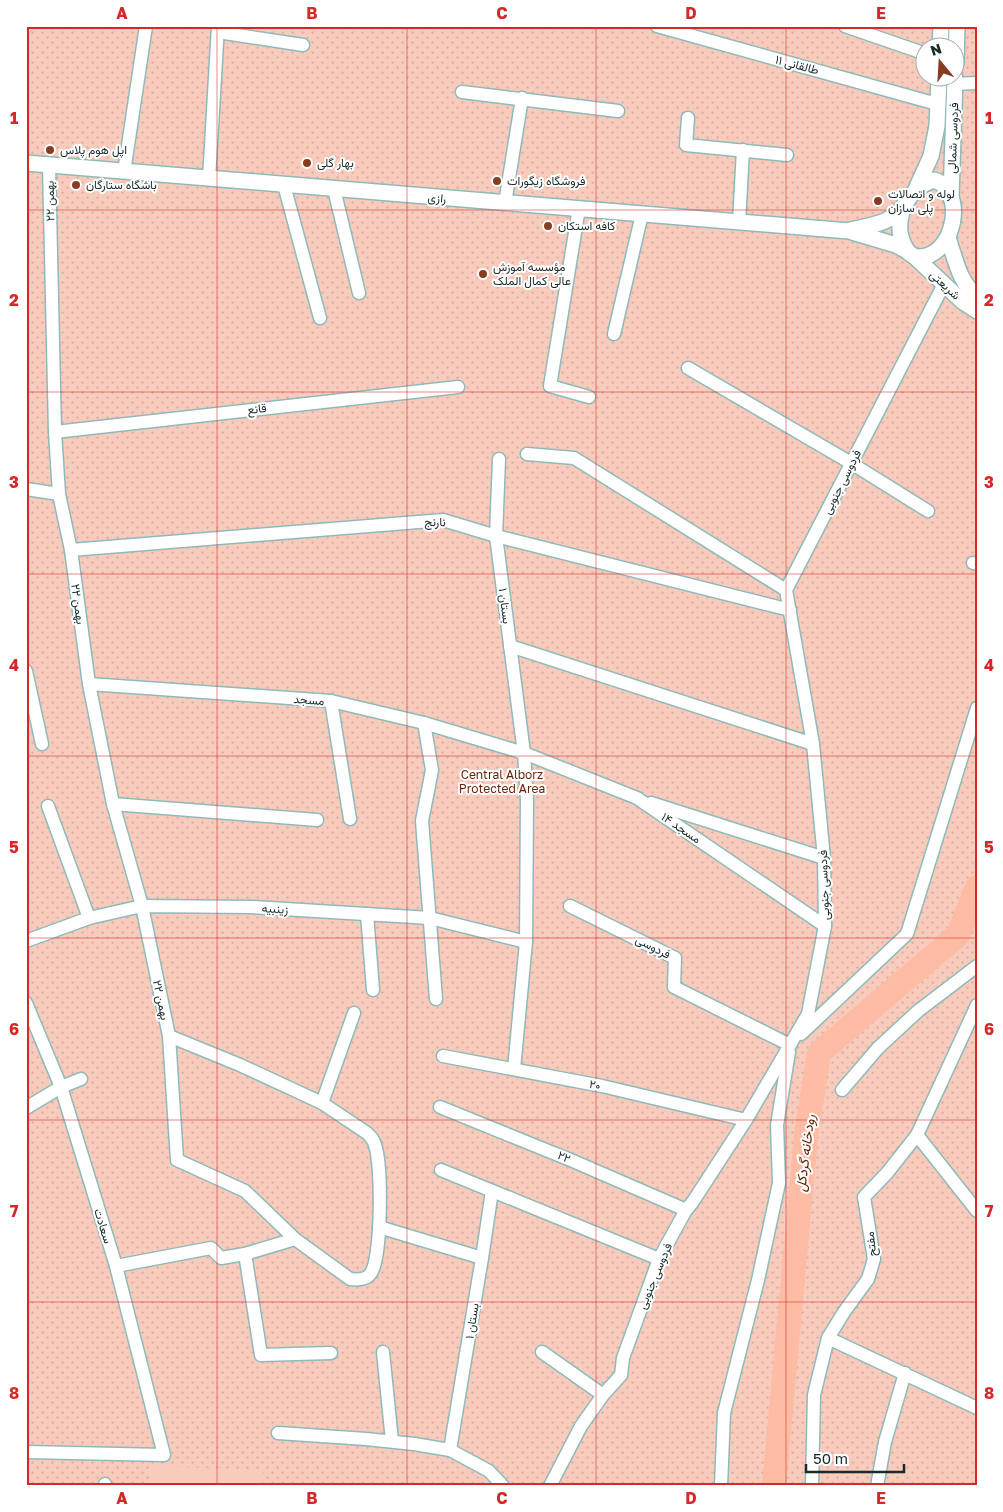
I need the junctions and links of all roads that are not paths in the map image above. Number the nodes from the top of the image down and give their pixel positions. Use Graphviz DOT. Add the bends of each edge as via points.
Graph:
graph roads {
  1 [pos="146,26"];
  2 [pos="657,26"];
  3 [pos="845,26"];
  4 [pos="218,29"];
  5 [pos="303,45"];
  6 [pos="916,51"];
  7 [pos="938,88"];
  8 [pos="955,88"];
  9 [pos="462,92"];
  10 [pos="522,98"];
  11 [pos="937,104"];
  12 [pos="618,111"];
  13 [pos="688,118"];
  14 [pos="743,150"];
  15 [pos="788,155"];
  16 [pos="26,163"];
  17 [pos="49,164"];
  18 [pos="124,172"];
  19 [pos="209,179"];
  20 [pos="284,185"];
  21 [pos="334,189"];
  22 [pos="913,193"];
  23 [pos="951,199"];
  24 [pos="505,204"];
  25 [pos="579,208"];
  26 [pos="642,214"];
  27 [pos="740,222"];
  28 [pos="849,231"];
  29 [pos="948,238"];
  30 [pos="911,254"];
  31 [pos="944,284"];
  32 [pos="359,292"];
  33 [pos="977,296"];
  34 [pos="977,311"];
  35 [pos="320,318"];
  36 [pos="614,334"];
  37 [pos="688,368"];
  38 [pos="458,386"];
  39 [pos="589,397"];
  40 [pos="55,432"];
  41 [pos="527,454"];
  42 [pos="499,459"];
  43 [pos="851,463"];
  44 [pos="26,489"];
  45 [pos="59,494"];
  46 [pos="928,511"];
  47 [pos="496,536"];
  48 [pos="71,550"];
  49 [pos="786,590"];
  50 [pos="790,610"];
  51 [pos="510,646"];
  52 [pos="26,671"];
  53 [pos="89,684"];
  54 [pos="331,701"];
  55 [pos="977,708"];
  56 [pos="424,724"];
  57 [pos="42,744"];
  58 [pos="813,744"];
  59 [pos="524,753"];
  60 [pos="637,798"];
  61 [pos="113,804"];
  62 [pos="48,806"];
  63 [pos="350,819"];
  64 [pos="317,820"];
  65 [pos="824,858"];
  66 [pos="142,906"];
  67 [pos="570,906"];
  68 [pos="367,914"];
  69 [pos="89,918"];
  70 [pos="430,918"];
  71 [pos="825,926"];
  72 [pos="26,942"];
  73 [pos="526,942"];
  74 [pos="977,966"];
  75 [pos="373,990"];
  76 [pos="436,999"];
  77 [pos="26,1003"];
  78 [pos="977,1005"];
  79 [pos="354,1013"];
  80 [pos="974,1020"];
  81 [pos="169,1036"];
  82 [pos="790,1045"];
  83 [pos="442,1056"];
  84 [pos="514,1069"];
  85 [pos="80,1080"];
  86 [pos="61,1087"];
  87 [pos="842,1090"];
  88 [pos="322,1104"];
  89 [pos="440,1107"];
  90 [pos="26,1108"];
  91 [pos="746,1120"];
  92 [pos="917,1135"];
  93 [pos="441,1170"];
  94 [pos="492,1191"];
  95 [pos="686,1210"];
  96 [pos="977,1211"];
  97 [pos="379,1227"];
  98 [pos="295,1239"];
  99 [pos="246,1254"];
  100 [pos="482,1258"];
  101 [pos="659,1259"];
  102 [pos="116,1266"];
  103 [pos="828,1338"];
  104 [pos="383,1352"];
  105 [pos="542,1352"];
  106 [pos="331,1353"];
  107 [pos="905,1373"];
  108 [pos="603,1395"];
  109 [pos="977,1408"];
  110 [pos="278,1433"];
  111 [pos="392,1441"];
  112 [pos="450,1450"];
  113 [pos="26,1452"];
  114 [pos="503,1486"];
  115 [pos="550,1486"];
  116 [pos="721,1486"];
  117 [pos="812,1486"];
  118 [pos="877,1486"];
  1 -- 18 [label="street"];
  2 -- 11 [label="street, طالقانی ۱۱"];
  3 -- 6 [label="street"];
  4 -- 5 [label="street"];
  4 -- 19 [label="street"];
  7 -- 11 [label="street, فردوسی شمالی"];
  8 -- 23 [label="street, فردوسی شمالی"];
  9 -- 10 [label="street"];
  10 -- 12 [label="street"];
  10 -- 24 [label="street"];
  11 -- 22 [label="street, فردوسی شمالی" via="937,126 931,156"];
  13 -- 14 [label="street" via="686,145"];
  14 -- 15 [label="street"];
  14 -- 27 [label="street"];
  16 -- 17 [label="street, رازی"];
  17 -- 18 [label="street, رازی"];
  17 -- 40 [label="street, ۲۲ بهمن"];
  18 -- 19 [label="street, رازی"];
  19 -- 20 [label="street, رازی"];
  20 -- 21 [label="street, رازی"];
  20 -- 35 [label="street"];
  21 -- 24 [label="street, رازی"];
  21 -- 32 [label="street"];
  22 -- 23 [label="street" via="925,182 934,180 948,189"];
  22 -- 28 [label="street" via="900,214 875,225"];
  22 -- 30 [label="street" via="900,220 899,231"];
  23 -- 29 [label="street" via="953,211"];
  24 -- 25 [label="street, رازی"];
  25 -- 26 [label="street, رازی"];
  25 -- 39 [label="street" via="550,386"];
  26 -- 27 [label="street, رازی"];
  26 -- 36 [label="street"];
  27 -- 28 [label="street, رازی"];
  28 -- 30 [label="street"];
  29 -- 30 [label="street" via="944,245 926,256"];
  29 -- 33 [label="street, شریعتی" via="960,273 970,291"];
  30 -- 31 [label="street, شریعتی"];
  31 -- 34 [label="street, شریعتی"];
  31 -- 43 [label="street, فردوسی جنوبی"];
  37 -- 43 [label="street"];
  38 -- 40 [label="street, قانع"];
  40 -- 45 [label="street, ۲۲ بهمن"];
  41 -- 49 [label="street" via="574,458"];
  42 -- 47 [label="street, بستان ۱"];
  43 -- 46 [label="street"];
  43 -- 49 [label="street, فردوسی جنوبی"];
  44 -- 45 [label="street"];
  45 -- 48 [label="street, ۲۲ بهمن"];
  47 -- 48 [label="street, نارنج" via="443,520"];
  47 -- 50 [label="street, نارنج"];
  47 -- 51 [label="street, بستان ۱"];
  48 -- 53 [label="street, ۲۲ بهمن"];
  49 -- 50 [label="street, فردوسی جنوبی"];
  50 -- 58 [label="street, فردوسی جنوبی"];
  51 -- 58 [label="street"];
  51 -- 59 [label="street, بستان ۱"];
  52 -- 57 [label="street"];
  53 -- 54 [label="street, مسجد"];
  53 -- 61 [label="street, ۲۲ بهمن"];
  54 -- 56 [label="street, مسجد"];
  54 -- 63 [label="street"];
  55 -- 82 [label="street" via="906,934"];
  56 -- 59 [label="street, مسجد"];
  56 -- 70 [label="street" via="432,770 422,821"];
  58 -- 65 [label="street, فردوسی جنوبی"];
  59 -- 60 [label="street, مسجد ۱۴"];
  59 -- 73 [label="street, بستان ۱" via="527,800"];
  60 -- 65 [label="street"];
  60 -- 71 [label="street, مسجد ۱۴"];
  61 -- 64 [label="street"];
  61 -- 66 [label="street, ۲۲ بهمن"];
  62 -- 69 [label="street"];
  65 -- 71 [label="street, فردوسی جنوبی"];
  66 -- 68 [label="street, زینبیه" via="252,907"];
  66 -- 69 [label="street, زینبیه"];
  66 -- 81 [label="street, ۲۲ بهمن"];
  67 -- 82 [label="street, فردوسی" via="675,958 674,987"];
  68 -- 70 [label="street, زینبیه"];
  68 -- 75 [label="street"];
  69 -- 72 [label="street, زینبیه"];
  70 -- 73 [label="street, زینبیه"];
  70 -- 76 [label="street"];
  71 -- 82 [label="street, فردوسی جنوبی" via="808,1014"];
  73 -- 84 [label="street, بستان ۱"];
  74 -- 87 [label="street" via="918,1011"];
  77 -- 86 [label="street, سعادت"];
  78 -- 80 [label="street, مفتح"];
  79 -- 88 [label="street"];
  80 -- 92 [label="street, مفتح"];
  81 -- 88 [label="street, ۲۲ بهمن"];
  81 -- 98 [label="street, ۲۲ بهمن" via="177,1160 245,1191"];
  82 -- 91 [label="street, فردوسی جنوبی"];
  82 -- 116 [label="street" via="777,1125 779,1183 724,1413"];
  83 -- 84 [label="street, ۲۰"];
  84 -- 91 [label="street, ۲۰"];
  85 -- 86 [label="street"];
  86 -- 90 [label="street"];
  86 -- 102 [label="street, سعادت"];
  88 -- 97 [label="street, ۲۲ بهمن" via="373,1139 378,1161"];
  89 -- 95 [label="street, ۲۲"];
  91 -- 95 [label="street, فردوسی جنوبی"];
  92 -- 96 [label="street"];
  92 -- 103 [label="street, مفتح" via="864,1198 874,1259 868,1279"];
  93 -- 94 [label="street"];
  94 -- 100 [label="street, بستان ۱"];
  94 -- 101 [label="street"];
  95 -- 101 [label="street, فردوسی جنوبی"];
  97 -- 98 [label="street, ۲۲ بهمن" via="372,1272 368,1278 358,1280 350,1279"];
  97 -- 100 [label="street"];
  98 -- 99 [label="street"];
  99 -- 102 [label="street" via="221,1258 211,1248"];
  99 -- 106 [label="street" via="261,1355"];
  100 -- 112 [label="street, بستان ۱"];
  101 -- 108 [label="street, فردوسی جنوبی" via="623,1358 621,1375"];
  102 -- 113 [label="street, سعادت" via="164,1455"];
  103 -- 107 [label="street"];
  103 -- 117 [label="street" via="814,1395"];
  104 -- 111 [label="street"];
  105 -- 108 [label="street"];
  107 -- 109 [label="street"];
  107 -- 118 [label="street" via="885,1442"];
  108 -- 115 [label="street, فردوسی جنوبی" via="581,1426"];
  110 -- 111 [label="street"];
  111 -- 112 [label="street"];
  112 -- 114 [label="street" via="489,1471"];
}
